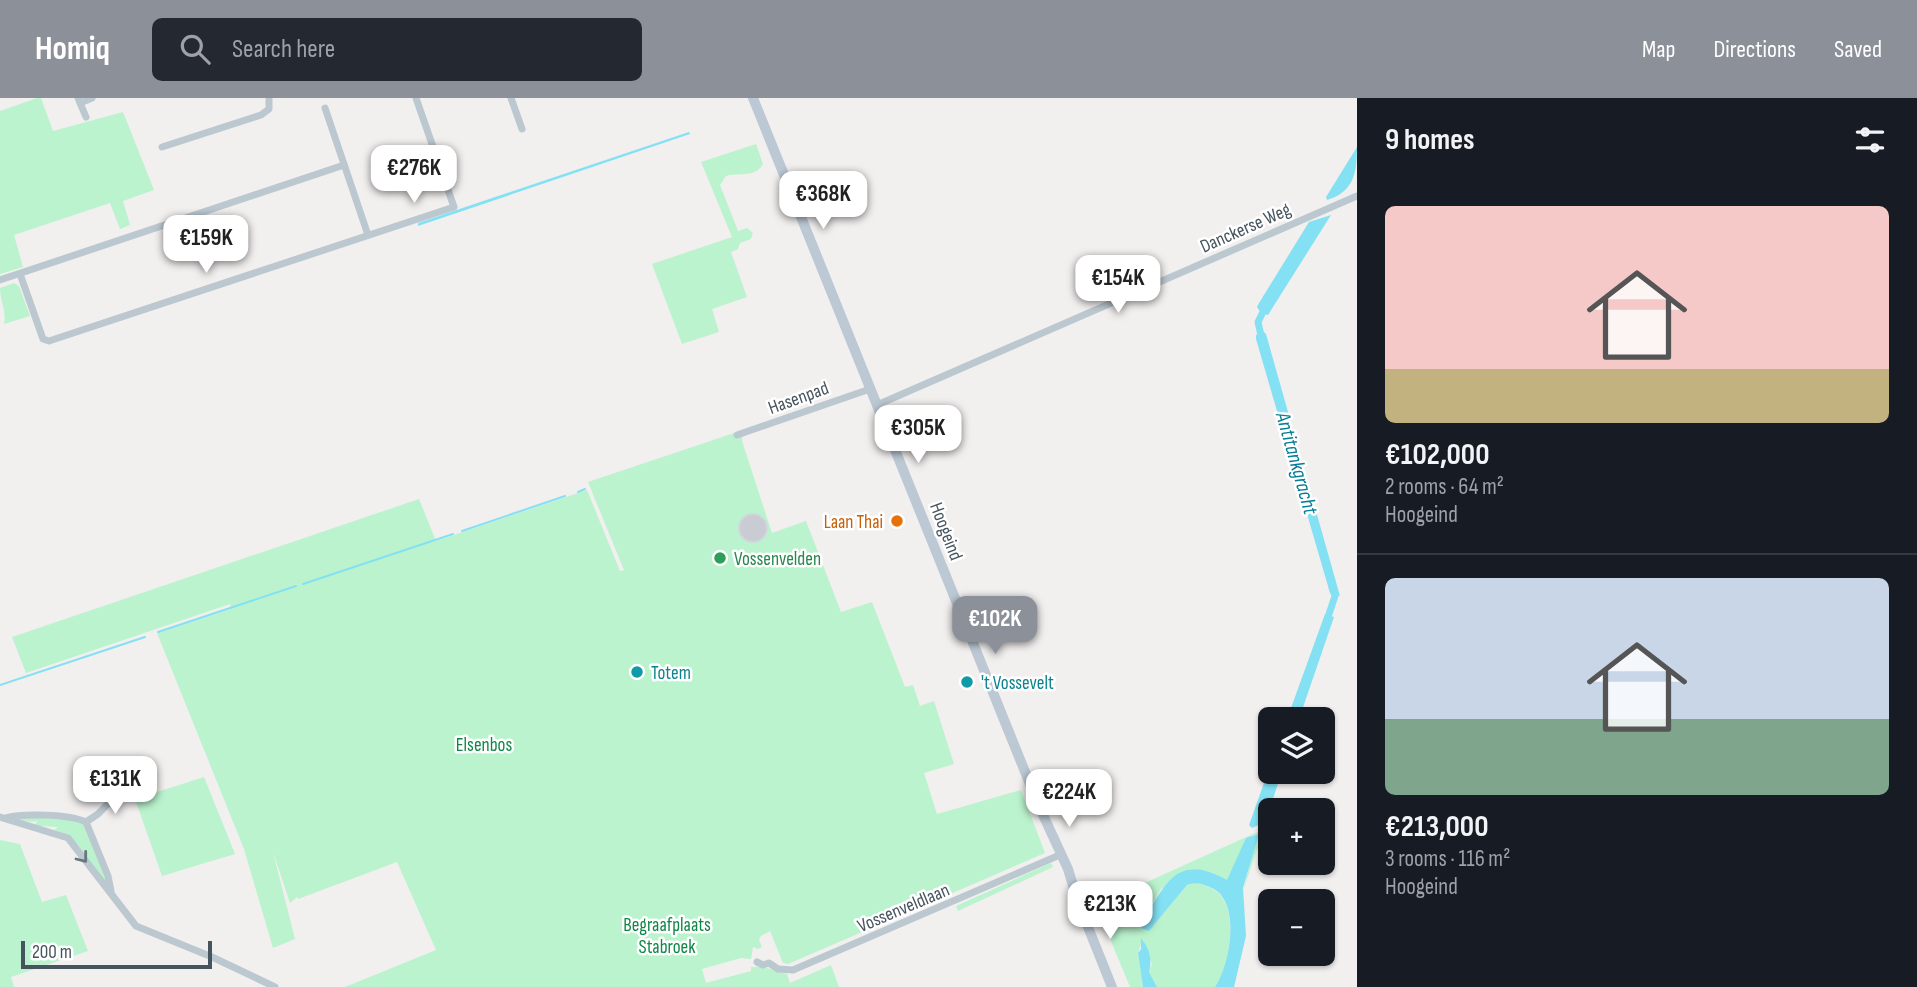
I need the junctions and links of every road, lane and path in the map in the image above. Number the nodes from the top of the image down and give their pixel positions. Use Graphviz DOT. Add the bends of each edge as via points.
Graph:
graph roads {
  1 [pos="92,98"];
  2 [pos="269,98"];
  3 [pos="416,98"];
  4 [pos="511,98"];
  5 [pos="753,98"];
  6 [pos="79,100"];
  7 [pos="325,108"];
  8 [pos="86,117"];
  9 [pos="522,129"];
  10 [pos="162,147"];
  11 [pos="344,165"];
  12 [pos="1357,196"];
  13 [pos="368,235"];
  14 [pos="20,274"];
  15 [pos="0,280"];
  16 [pos="870,389"];
  17 [pos="877,405"];
  18 [pos="737,435"];
  19 [pos="146,793"];
  20 [pos="2,817"];
  21 [pos="86,822"];
  22 [pos="1059,855"];
  23 [pos="112,895"];
  24 [pos="757,961"];
  25 [pos="275,987"];
  26 [pos="1112,987"];
  1 -- 6 [label="street"];
  2 -- 10 [label="street" via="269,109 261,116"];
  3 -- 13 [label="street" via="454,207"];
  4 -- 9 [label="street"];
  5 -- 16 [label="main road, Hoogeind"];
  6 -- 8 [label="street"];
  7 -- 11 [label="street"];
  11 -- 13 [label="street"];
  11 -- 14 [label="street"];
  12 -- 17 [label="street, Danckerse Weg"];
  13 -- 14 [label="street" via="49,341 43,339"];
  14 -- 15 [label="street"];
  16 -- 17 [label="main road, Hoogeind"];
  16 -- 18 [label="street, Hasenpad"];
  17 -- 22 [label="main road, Hoogeind"];
  19 -- 21 [label="street" via="138,780 130,781"];
  20 -- 21 [label="street" via="72,817"];
  20 -- 23 [label="street, one-way" via="68,838"];
  21 -- 23 [label="street"];
  22 -- 24 [label="street, Vossenveldlaan" via="793,970 782,971"];
  22 -- 26 [label="main road, Hoogeind"];
  23 -- 25 [label="street" via="136,926"];
}
